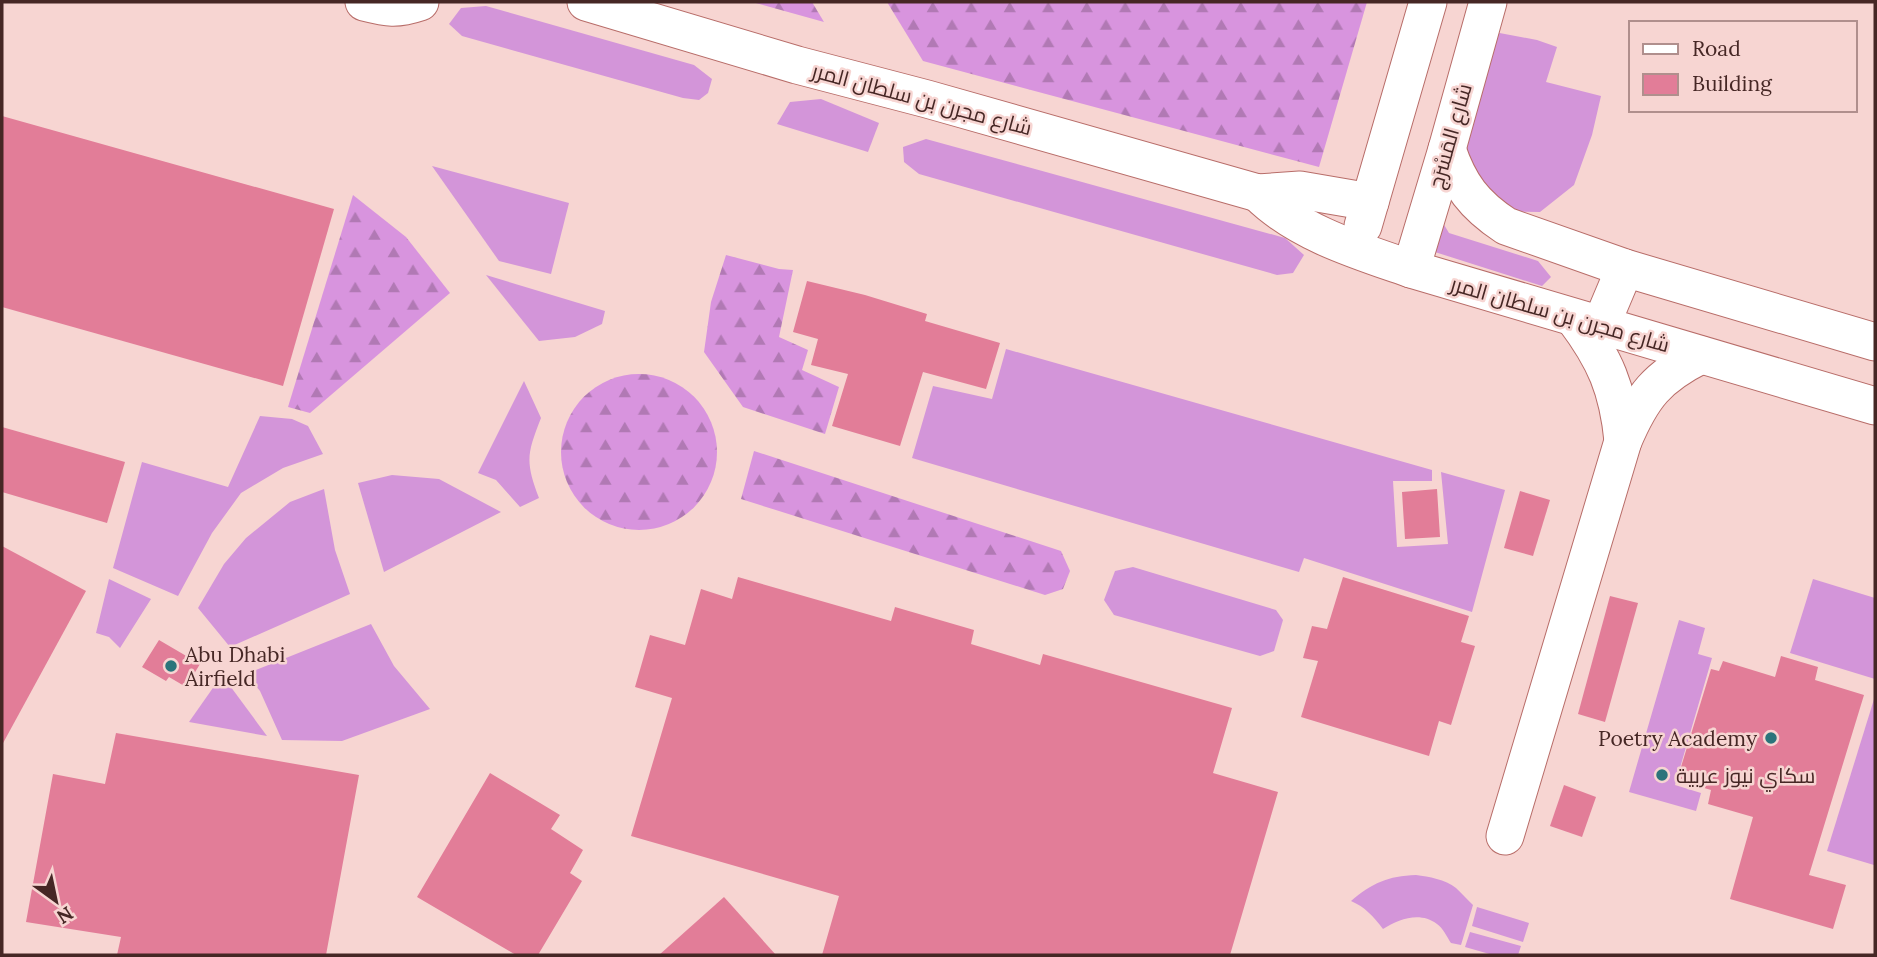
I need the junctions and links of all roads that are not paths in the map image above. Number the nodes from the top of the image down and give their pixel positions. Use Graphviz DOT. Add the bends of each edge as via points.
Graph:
graph roads {
  1 [pos="365,2"];
  2 [pos="420,2"];
  3 [pos="586,2"];
  4 [pos="1428,2"];
  5 [pos="1488,2"];
  6 [pos="1447,149"];
  7 [pos="1258,193"];
  8 [pos="1370,202"];
  9 [pos="1357,250"];
  10 [pos="1625,268"];
  11 [pos="1411,269"];
  12 [pos="1588,321"];
  13 [pos="1875,342"];
  14 [pos="1701,355"];
  15 [pos="1875,406"];
  16 [pos="1623,441"];
  17 [pos="1505,836"];
  1 -- 2 [label="street" via="388,8"];
  3 -- 7 [label="street, شارع مجرن بن سلطان المرر"];
  4 -- 8 [label="street"];
  5 -- 6 [label="street, شارع المَسْرَج"];
  6 -- 10 [label="street" via="1463,185 1489,215 1524,234"];
  6 -- 11 [label="street, شارع المَسْرَج"];
  7 -- 8 [label="street, شارع مجرن بن سلطان المرر" via="1300,190"];
  7 -- 9 [label="street, شارع مجرن بن سلطان المرر" via="1297,223"];
  8 -- 9 [label="street"];
  9 -- 11 [label="street, شارع مجرن بن سلطان المرر"];
  10 -- 12 [label="street"];
  10 -- 13 [label="street"];
  11 -- 12 [label="street, شارع مجرن بن سلطان المرر"];
  12 -- 14 [label="street, شارع مجرن بن سلطان المرر"];
  12 -- 16 [label="street" via="1614,388"];
  14 -- 15 [label="street, شارع مجرن بن سلطان المرر"];
  14 -- 16 [label="street" via="1670,373 1644,398"];
  16 -- 17 [label="street"];
}
